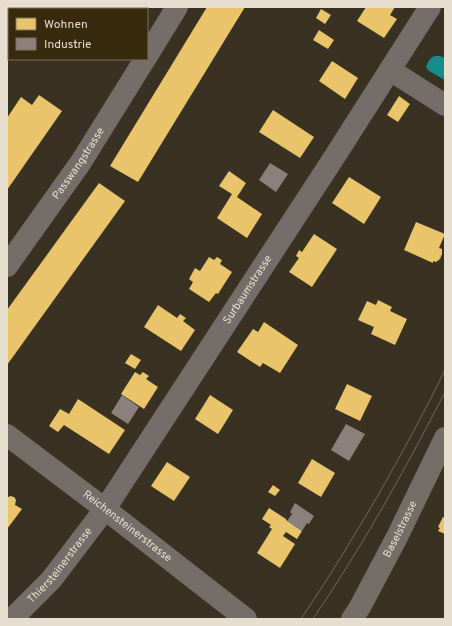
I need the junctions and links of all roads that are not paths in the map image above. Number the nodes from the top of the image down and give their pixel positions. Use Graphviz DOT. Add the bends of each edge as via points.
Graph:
graph roads {
  1 [pos="177,7"];
  2 [pos="430,7"];
  3 [pos="148,54"];
  4 [pos="144,60"];
  5 [pos="390,70"];
  6 [pos="445,105"];
  7 [pos="7,266"];
  8 [pos="7,435"];
  9 [pos="445,438"];
  10 [pos="105,509"];
  11 [pos="12,619"];
  12 [pos="246,619"];
  13 [pos="352,619"];
  1 -- 3 [label="street"];
  2 -- 5 [label="street, Surbaumstrasse"];
  4 -- 7 [label="street, Passwangstrasse" via="81,162"];
  5 -- 6 [label="street"];
  5 -- 10 [label="street, Surbaumstrasse"];
  8 -- 10 [label="street, Reichensteinerstrasse"];
  9 -- 13 [label="main road, Baselstrasse" via="397,537"];
  10 -- 11 [label="street, Thiersteinerstrasse" via="51,580"];
  10 -- 12 [label="street, Reichensteinerstrasse"];
}
